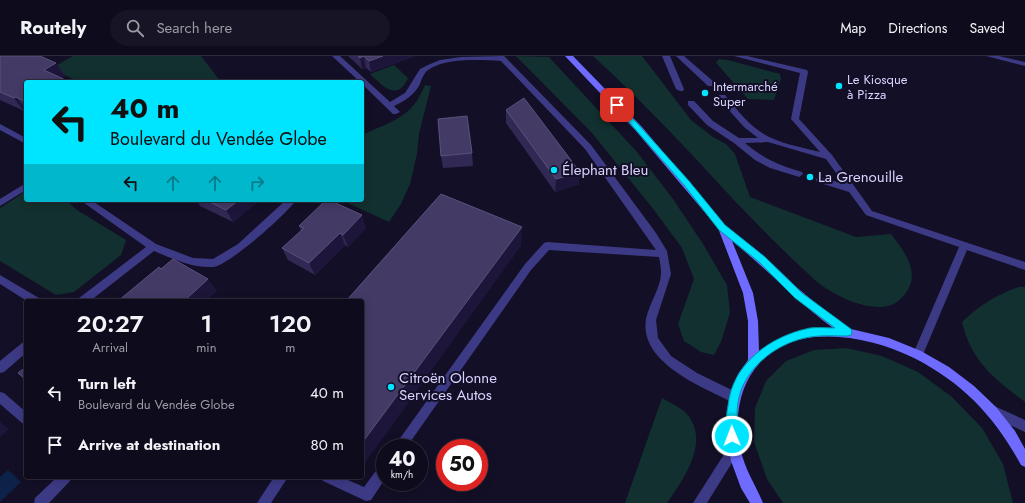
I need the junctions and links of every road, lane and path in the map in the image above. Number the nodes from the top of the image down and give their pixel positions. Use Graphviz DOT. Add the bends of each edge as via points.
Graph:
graph roads {
  1 [pos="336,56"];
  2 [pos="569,56"];
  3 [pos="666,56"];
  4 [pos="680,56"];
  5 [pos="738,56"];
  6 [pos="990,56"];
  7 [pos="502,58"];
  8 [pos="1025,64"];
  9 [pos="362,80"];
  10 [pos="364,82"];
  11 [pos="711,84"];
  12 [pos="680,89"];
  13 [pos="722,97"];
  14 [pos="691,103"];
  15 [pos="389,105"];
  16 [pos="396,112"];
  17 [pos="0,128"];
  18 [pos="24,140"];
  19 [pos="768,140"];
  20 [pos="737,141"];
  21 [pos="828,157"];
  22 [pos="799,174"];
  23 [pos="820,180"];
  24 [pos="24,187"];
  25 [pos="853,190"];
  26 [pos="87,202"];
  27 [pos="290,202"];
  28 [pos="0,203"];
  29 [pos="722,227"];
  30 [pos="964,246"];
  31 [pos="153,247"];
  32 [pos="664,254"];
  33 [pos="1025,266"];
  34 [pos="0,279"];
  35 [pos="32,299"];
  36 [pos="86,299"];
  37 [pos="847,332"];
  38 [pos="24,348"];
  39 [pos="918,354"];
  40 [pos="754,361"];
  41 [pos="0,368"];
  42 [pos="0,397"];
  43 [pos="734,397"];
  44 [pos="992,411"];
  45 [pos="24,417"];
  46 [pos="1025,426"];
  47 [pos="405,439"];
  48 [pos="734,449"];
  49 [pos="1025,461"];
  50 [pos="64,479"];
  51 [pos="281,479"];
  52 [pos="331,479"];
  53 [pos="376,481"];
  54 [pos="40,503"];
  55 [pos="263,503"];
  56 [pos="699,503"];
  57 [pos="757,503"];
  1 -- 9 [label="street"];
  2 -- 29 [label="main road" via="639,129"];
  3 -- 12 [label="street"];
  4 -- 11 [label="street"];
  5 -- 21 [label="street" via="804,72 795,119"];
  6 -- 8 [label="street"];
  7 -- 15 [label="street" via="468,57 442,60 424,70 410,93"];
  7 -- 32 [label="street" via="588,148"];
  10 -- 15 [label="street"];
  13 -- 19 [label="street" via="749,128"];
  14 -- 20 [label="street" via="710,123"];
  15 -- 16 [label="street"];
  17 -- 18 [label="street"];
  19 -- 20 [label="street"];
  19 -- 21 [label="street"];
  20 -- 22 [label="street" via="773,166"];
  21 -- 25 [label="street"];
  23 -- 25 [label="street"];
  24 -- 28 [label="street"];
  25 -- 30 [label="street" via="870,213"];
  26 -- 31 [label="street"];
  27 -- 31 [label="street" via="241,247 214,263 192,262"];
  29 -- 37 [label="main road" via="815,309"];
  29 -- 40 [label="main road" via="748,293 753,321"];
  30 -- 33 [label="street"];
  30 -- 39 [label="street"];
  31 -- 36 [label="street"];
  32 -- 43 [label="street" via="666,274 651,320 653,339 667,359 693,377"];
  32 -- 47 [label="street" via="547,246 528,267"];
  34 -- 35 [label="street"];
  37 -- 39 [label="main road" via="882,339"];
  37 -- 40 [label="main road" via="804,334 779,342"];
  38 -- 41 [label="street"];
  39 -- 44 [label="main road" via="957,379"];
  40 -- 43 [label="main road" via="742,377"];
  42 -- 45 [label="street"];
  43 -- 48 [label="main road" via="731,423"];
  44 -- 46 [label="street"];
  44 -- 49 [label="main road"];
  48 -- 56 [label="street"];
  48 -- 57 [label="main road"];
  50 -- 54 [label="street"];
  51 -- 55 [label="street"];
  52 -- 53 [label="street" via="366,495"];
}
